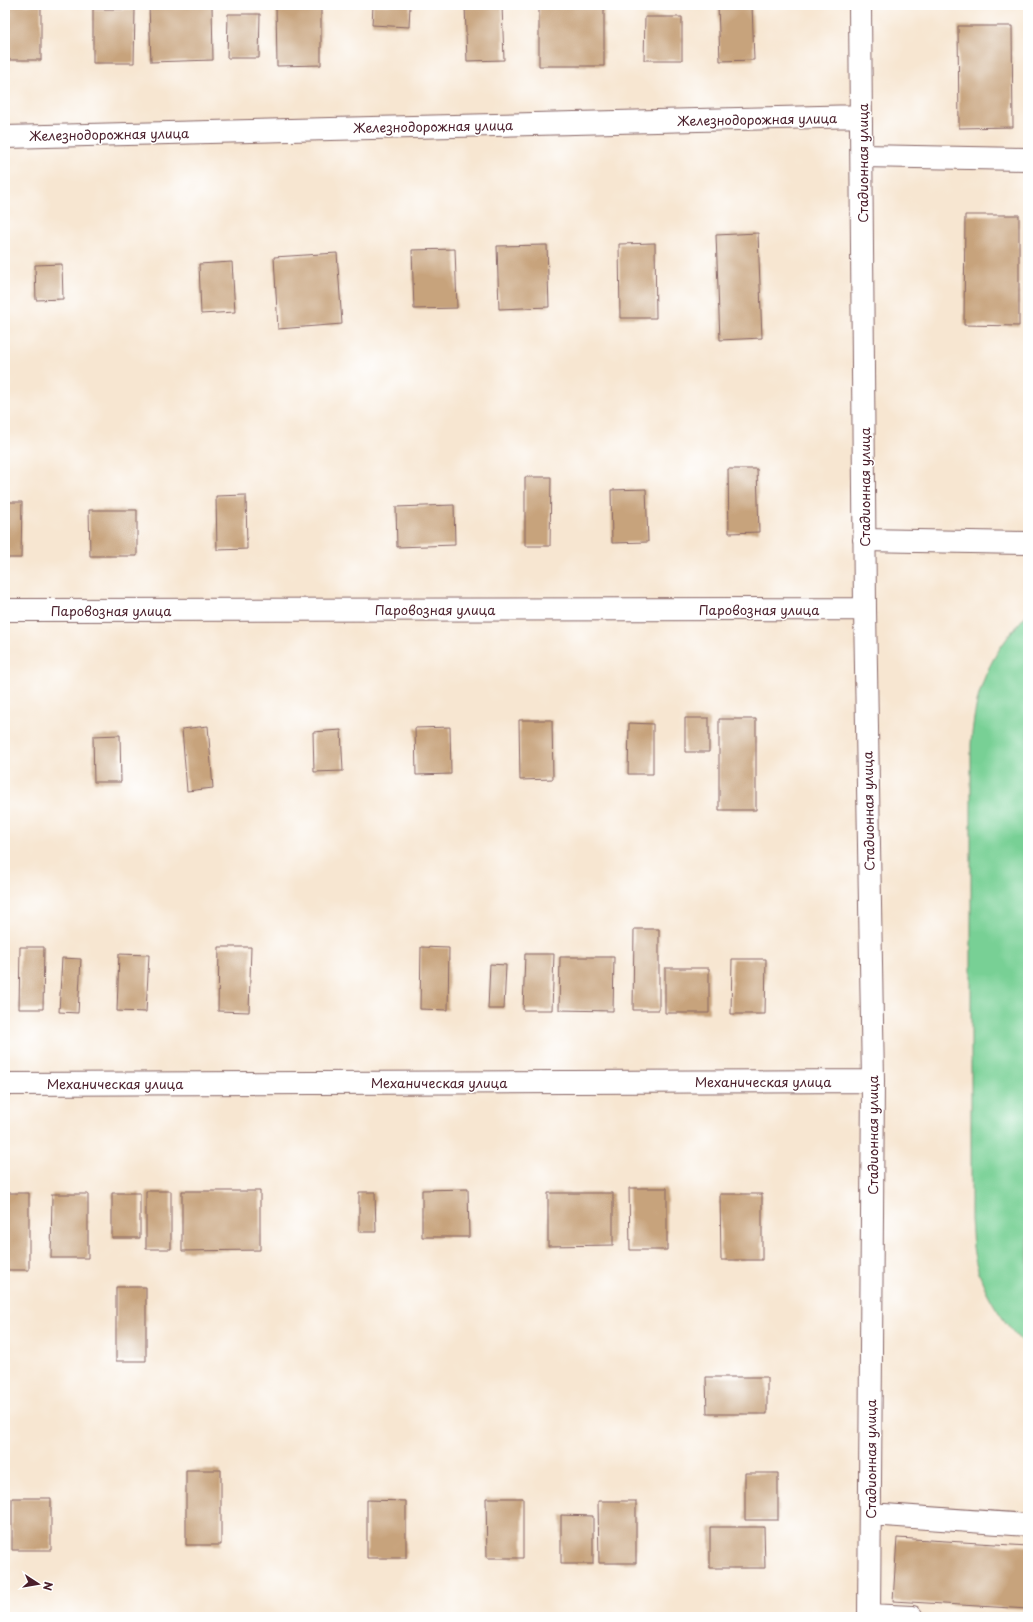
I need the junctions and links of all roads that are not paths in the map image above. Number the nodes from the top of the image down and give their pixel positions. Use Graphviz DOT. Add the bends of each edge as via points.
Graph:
graph roads {
  1 [pos="860,5"];
  2 [pos="861,116"];
  3 [pos="5,136"];
  4 [pos="862,156"];
  5 [pos="1028,159"];
  6 [pos="864,540"];
  7 [pos="1028,543"];
  8 [pos="865,609"];
  9 [pos="5,610"];
  10 [pos="873,1081"];
  11 [pos="5,1084"];
  12 [pos="870,1514"];
  13 [pos="1028,1525"];
  14 [pos="870,1616"];
  15 [pos="912,1617"];
  1 -- 2 [label="street, Стадионная улица"];
  2 -- 3 [label="street, Железнодорожная улица"];
  2 -- 4 [label="street, Стадионная улица"];
  4 -- 5 [label="street"];
  4 -- 6 [label="street, Стадионная улица"];
  6 -- 7 [label="street"];
  6 -- 8 [label="street, Стадионная улица"];
  8 -- 9 [label="street, Паровозная улица"];
  8 -- 10 [label="street, Стадионная улица"];
  10 -- 11 [label="street, Механическая улица"];
  10 -- 12 [label="street, Стадионная улица"];
  12 -- 13 [label="street"];
  12 -- 14 [label="street, Стадионная улица"];
  14 -- 15 [label="street"];
}
